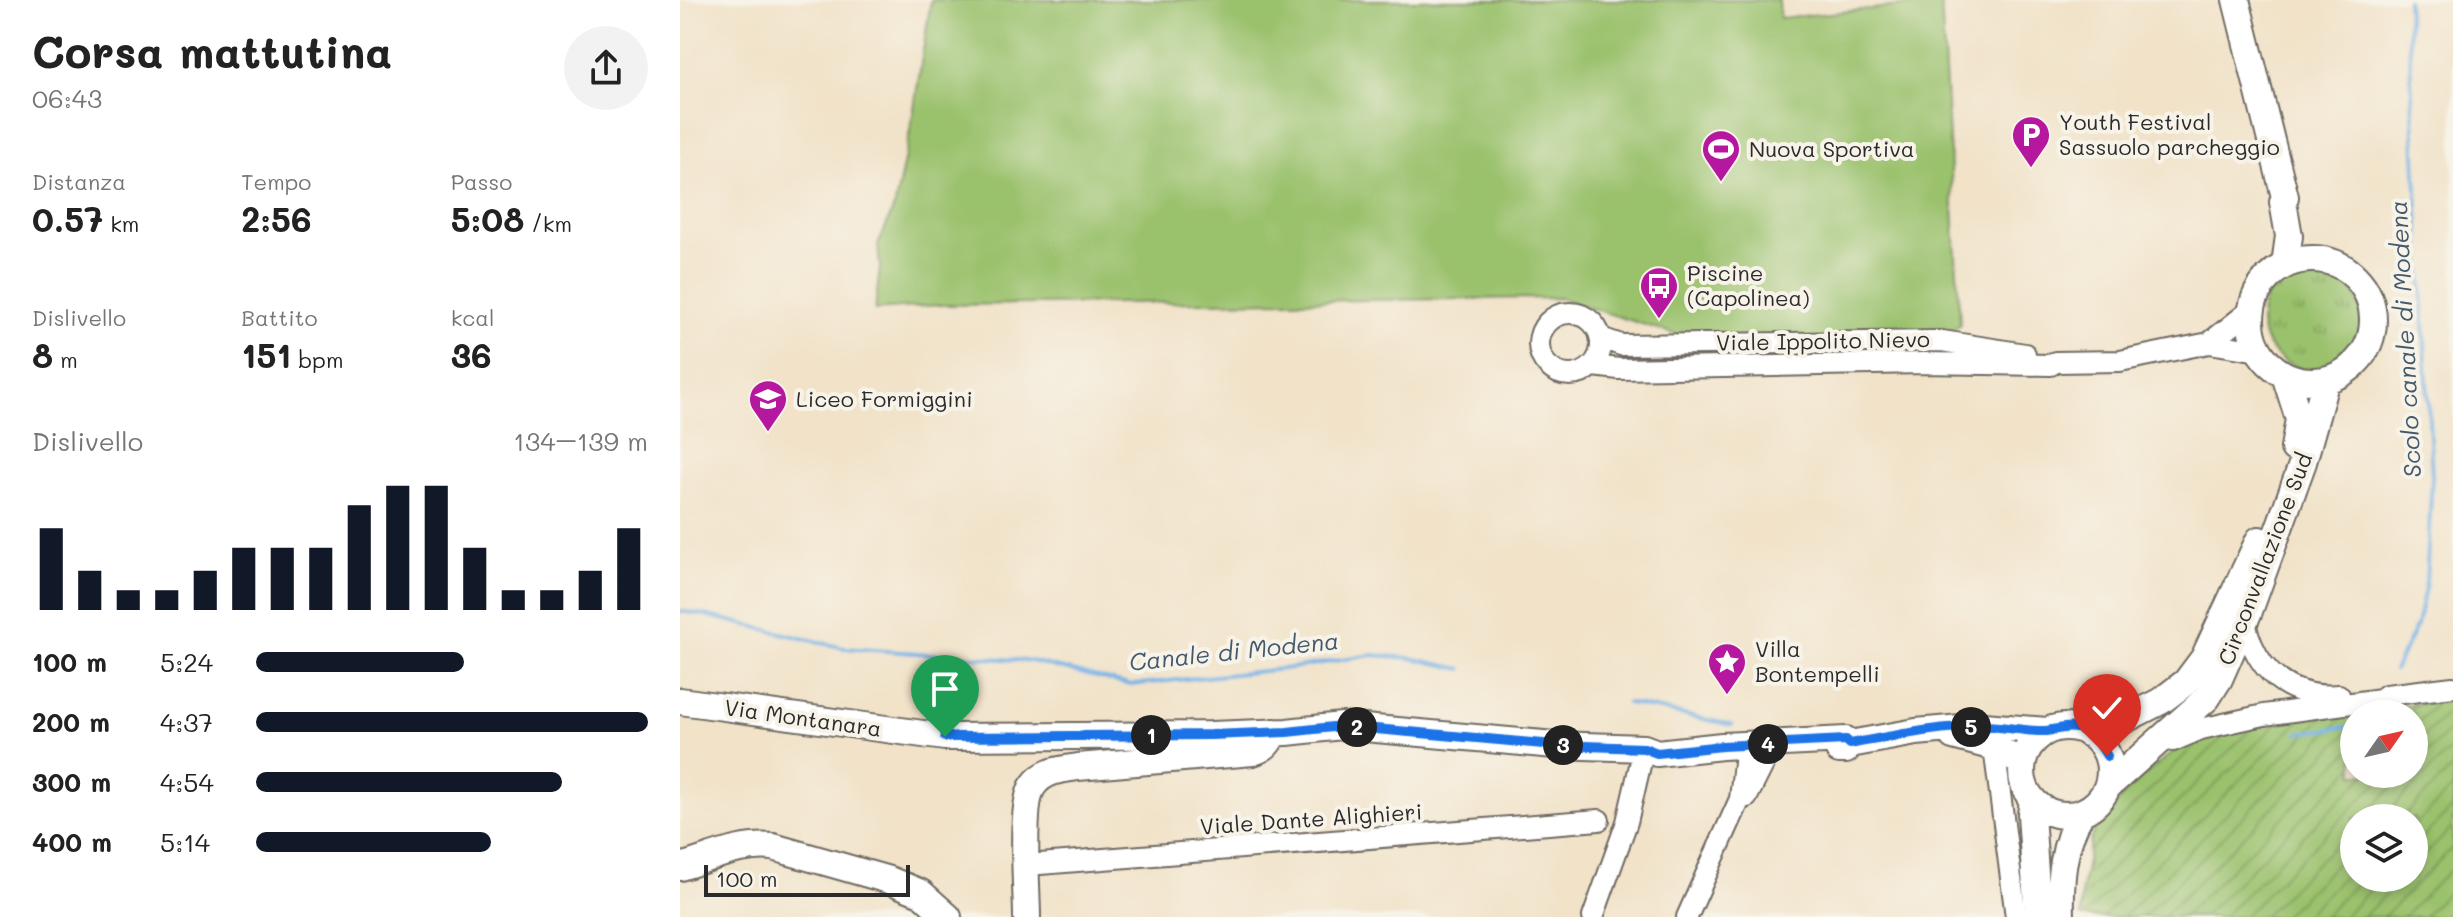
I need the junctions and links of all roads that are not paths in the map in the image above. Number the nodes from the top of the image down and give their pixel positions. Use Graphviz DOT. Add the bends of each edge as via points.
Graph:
graph roads {
  1 [pos="2236,0"];
  2 [pos="2285,197"];
  3 [pos="2332,262"];
  4 [pos="2285,265"];
  5 [pos="2252,309"];
  6 [pos="1601,338"];
  7 [pos="2209,343"];
  8 [pos="2259,351"];
  9 [pos="2055,362"];
  10 [pos="1593,366"];
  11 [pos="2285,375"];
  12 [pos="2326,380"];
  13 [pos="2245,623"];
  14 [pos="2453,687"];
  15 [pos="2386,695"];
  16 [pos="680,701"];
  17 [pos="1934,731"];
  18 [pos="2047,731"];
  19 [pos="1274,732"];
  20 [pos="2087,733"];
  21 [pos="2160,739"];
  22 [pos="1994,747"];
  23 [pos="1644,748"];
  24 [pos="1753,752"];
  25 [pos="2022,763"];
  26 [pos="2107,787"];
  27 [pos="2033,801"];
  28 [pos="2082,812"];
  29 [pos="1599,820"];
  30 [pos="1027,865"];
  31 [pos="680,867"];
  32 [pos="948,917"];
  33 [pos="1027,917"];
  34 [pos="1593,917"];
  35 [pos="1687,917"];
  36 [pos="2016,917"];
  37 [pos="2038,917"];
  38 [pos="2061,917"];
  1 -- 2 [label="main road"];
  2 -- 3 [label="main road" via="2304,234"];
  2 -- 4 [label="main road"];
  3 -- 4 [label="main road" via="2300,260"];
  3 -- 12 [label="main road" via="2363,286 2373,324 2359,360"];
  4 -- 5 [label="main road" via="2258,291"];
  5 -- 7 [label="street, Viale Ippolito Nievo"];
  5 -- 8 [label="main road"];
  6 -- 9 [label="street, Viale Ippolito Nievo" via="1621,345 1942,341"];
  6 -- 10 [label="street"];
  6 -- 10 [label="street" via="1594,323 1572,313 1553,317 1539,337 1542,358 1555,371 1571,375"];
  7 -- 8 [label="street, Viale Ippolito Nievo"];
  7 -- 9 [label="street, Viale Ippolito Nievo" via="2120,361"];
  8 -- 11 [label="main road"];
  9 -- 10 [label="street, Viale Ippolito Nievo"];
  11 -- 12 [label="main road"];
  11 -- 20 [label="main road, Circonvallazione Sud" via="2299,419 2287,480 2204,658 2186,682 2161,701"];
  12 -- 13 [label="main road, Circonvallazione Sud" via="2303,462"];
  13 -- 15 [label="street" via="2260,660 2287,687 2314,695"];
  13 -- 21 [label="main road, Circonvallazione Sud" via="2207,698"];
  14 -- 15 [label="street"];
  15 -- 21 [label="street" via="2231,721 2173,741"];
  16 -- 19 [label="main road, Via Montanara" via="945,737"];
  17 -- 18 [label="main road, Via Montanara" via="1984,726"];
  17 -- 22 [label="main road, Via Montanara"];
  17 -- 24 [label="main road, Via Montanara"];
  18 -- 20 [label="main road, Circonvallazione Sud" via="2060,727"];
  18 -- 25 [label="main road" via="2035,739"];
  19 -- 23 [label="main road, Via Montanara" via="1353,726"];
  19 -- 30 [label="main road" via="1269,743 1253,752 1078,767 1044,775 1033,784 1025,808"];
  20 -- 26 [label="main road" via="2107,756"];
  21 -- 26 [label="main road, Circonvallazione Sud"];
  22 -- 25 [label="main road, Via Montanara"];
  22 -- 36 [label="street"];
  23 -- 24 [label="main road, Via Montanara" via="1655,761"];
  23 -- 34 [label="street" via="1627,822"];
  24 -- 35 [label="street" via="1740,799"];
  25 -- 27 [label="main road" via="2023,783"];
  26 -- 28 [label="main road, Circonvallazione Sud"];
  27 -- 28 [label="main road" via="2056,814"];
  27 -- 37 [label="main road"];
  28 -- 38 [label="main road, Circonvallazione Sud" via="2066,848"];
  29 -- 30 [label="street, Viale Dante Alighieri"];
  30 -- 33 [label="main road"];
  31 -- 32 [label="main road" via="744,847 773,847 921,893"];
}
